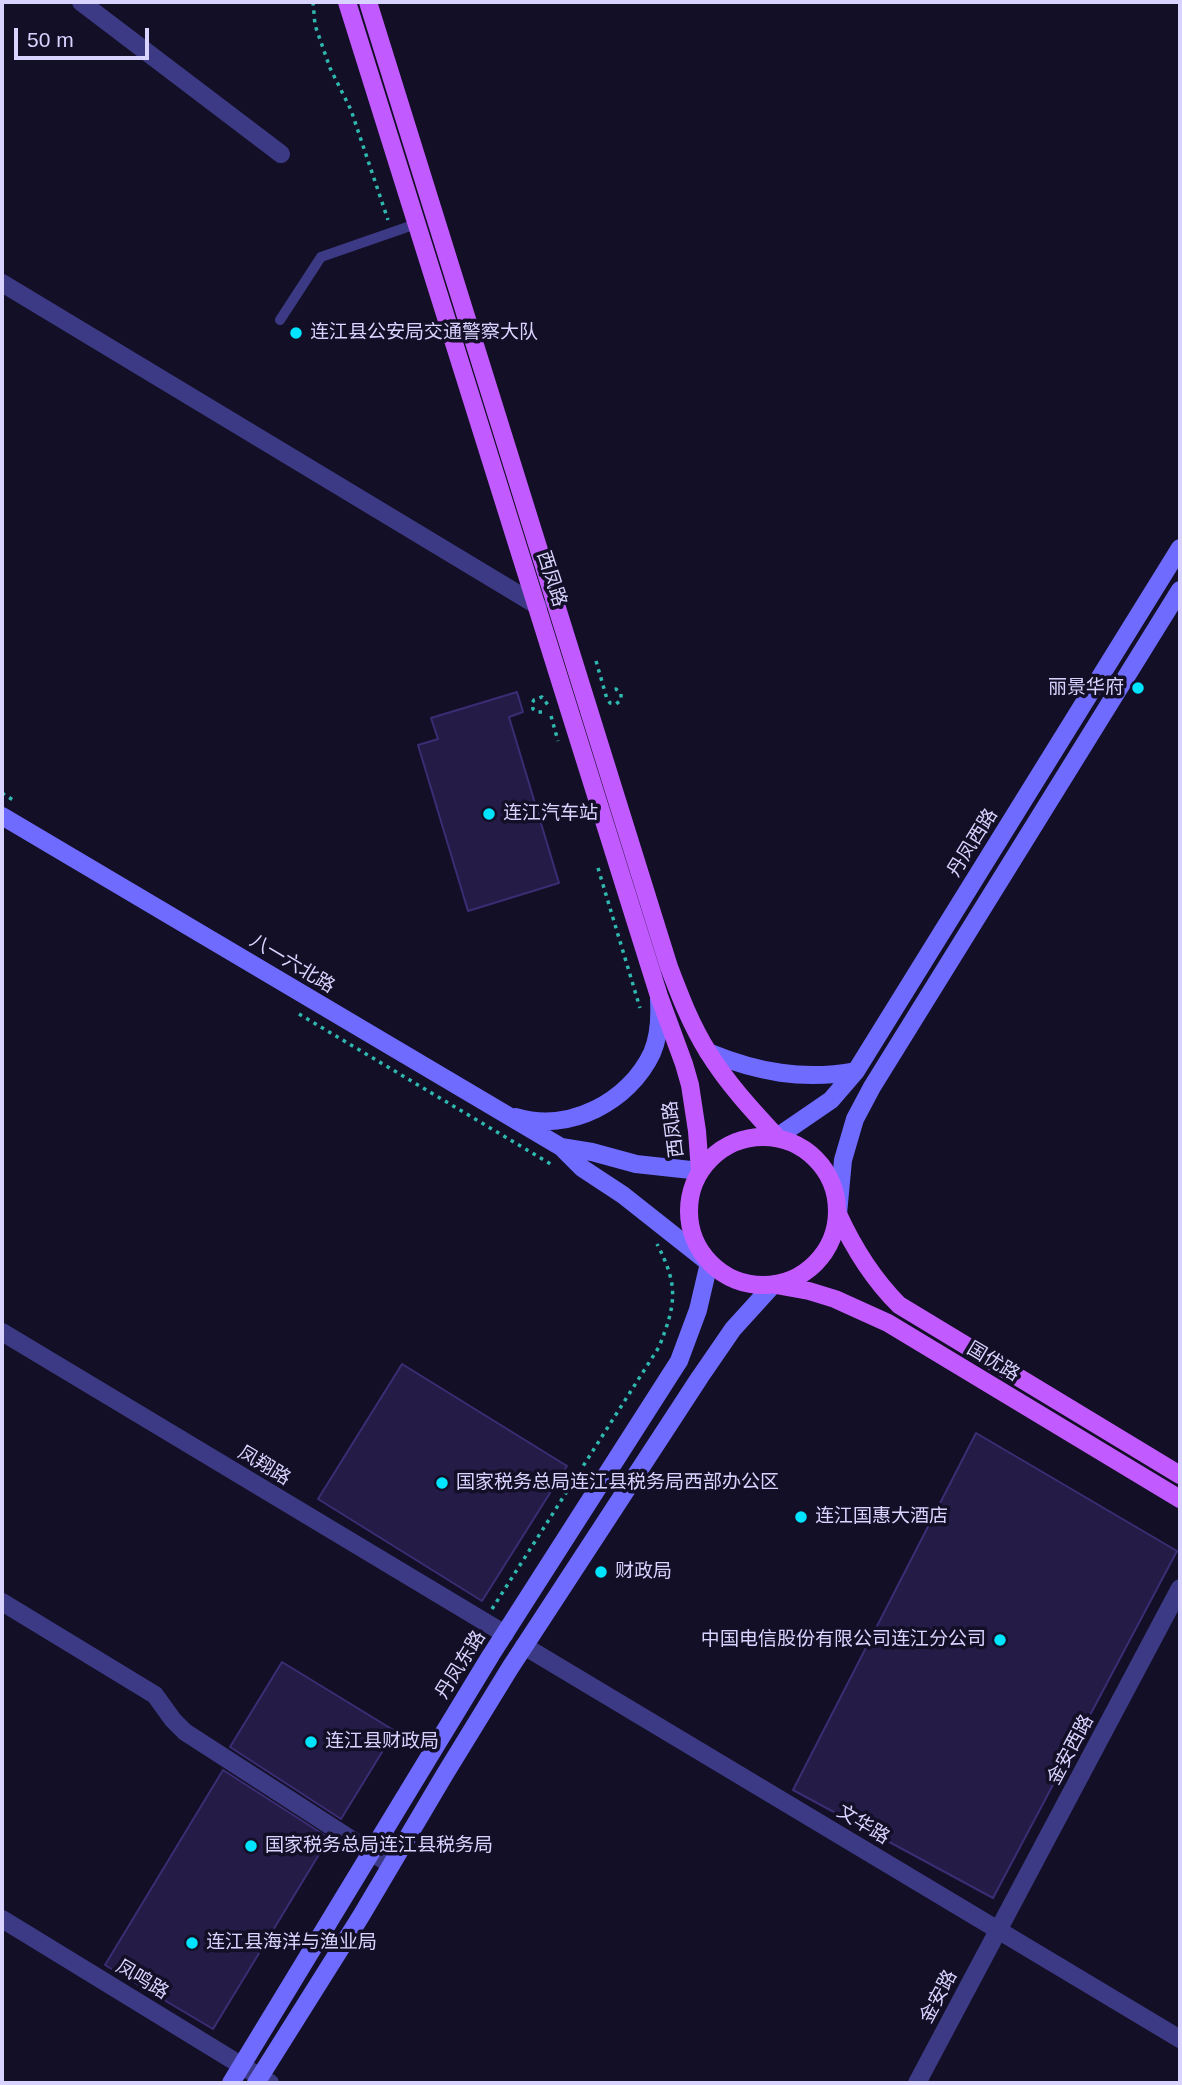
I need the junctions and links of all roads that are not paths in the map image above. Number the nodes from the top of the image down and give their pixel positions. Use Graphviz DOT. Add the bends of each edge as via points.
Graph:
graph roads {
  1 [pos="81,2"];
  2 [pos="347,2"];
  3 [pos="369,2"];
  4 [pos="281,154"];
  5 [pos="416,224"];
  6 [pos="2,283"];
  7 [pos="280,320"];
  8 [pos="1180,548"];
  9 [pos="1180,590"];
  10 [pos="538,606"];
  11 [pos="2,816"];
  12 [pos="659,996"];
  13 [pos="708,1052"];
  14 [pos="856,1071"];
  15 [pos="502,1112"];
  16 [pos="777,1137"];
  17 [pos="561,1147"];
  18 [pos="700,1171"];
  19 [pos="838,1214"];
  20 [pos="709,1262"];
  21 [pos="773,1285"];
  22 [pos="2,1332"];
  23 [pos="1180,1475"];
  24 [pos="1180,1499"];
  25 [pos="1180,1588"];
  26 [pos="2,1602"];
  27 [pos="505,1634"];
  28 [pos="524,1646"];
  29 [pos="371,1852"];
  30 [pos="391,1865"];
  31 [pos="2,1919"];
  32 [pos="999,1931"];
  33 [pos="1180,2039"];
  34 [pos="242,2065"];
  35 [pos="262,2081"];
  36 [pos="231,2083"];
  37 [pos="917,2083"];
  1 -- 4 [label="street"];
  2 -- 5 [label="main road, 西凤路"];
  3 -- 13 [label="main road, 西凤路" via="669,967"];
  5 -- 7 [label="lane" via="321,257"];
  5 -- 10 [label="main road, 西凤路"];
  6 -- 10 [label="street"];
  8 -- 14 [label="main road, 丹凤西路"];
  9 -- 19 [label="main road" via="872,1087 855,1119 843,1160"];
  10 -- 12 [label="main road, 西凤路"];
  11 -- 15 [label="main road, 八一六北路"];
  12 -- 15 [label="main road" via="653,1050 642,1071 617,1096 584,1115 565,1119 530,1121"];
  12 -- 18 [label="main road, 西凤路" via="690,1085"];
  13 -- 14 [label="main road" via="780,1073 830,1076"];
  13 -- 16 [label="main road, 西凤路"];
  14 -- 16 [label="main road, 丹凤西路" via="831,1100"];
  15 -- 17 [label="main road, 八一六北路"];
  16 -- 18 [label="main road" via="741,1139 718,1152"];
  16 -- 19 [label="main road" via="814,1156 828,1173"];
  17 -- 18 [label="main road, 八一六北路" via="636,1164"];
  17 -- 20 [label="main road, 八一六北路" via="582,1168"];
  18 -- 20 [label="main road" via="688,1209 697,1247"];
  19 -- 21 [label="main road" via="825,1253 793,1279"];
  19 -- 23 [label="main road, 国优路" via="864,1265 899,1306"];
  20 -- 21 [label="main road" via="727,1277"];
  20 -- 27 [label="main road, 丹凤东路" via="679,1361"];
  21 -- 24 [label="main road, 国优路" via="835,1299 888,1323"];
  21 -- 28 [label="main road" via="733,1329"];
  22 -- 27 [label="street, 凤翔路"];
  25 -- 32 [label="street, 金安西路"];
  26 -- 29 [label="street" via="155,1695 185,1732"];
  27 -- 29 [label="main road, 丹凤东路"];
  28 -- 30 [label="main road"];
  28 -- 32 [label="street, 文华路"];
  29 -- 30 [label="street"];
  29 -- 34 [label="main road, 丹凤东路"];
  30 -- 35 [label="main road"];
  31 -- 34 [label="street, 凤鸣路"];
  32 -- 33 [label="street, 文华路"];
  32 -- 37 [label="street, 金安路"];
  34 -- 35 [label="street, 凤鸣路"];
  34 -- 36 [label="main road, 丹凤东路"];
}
